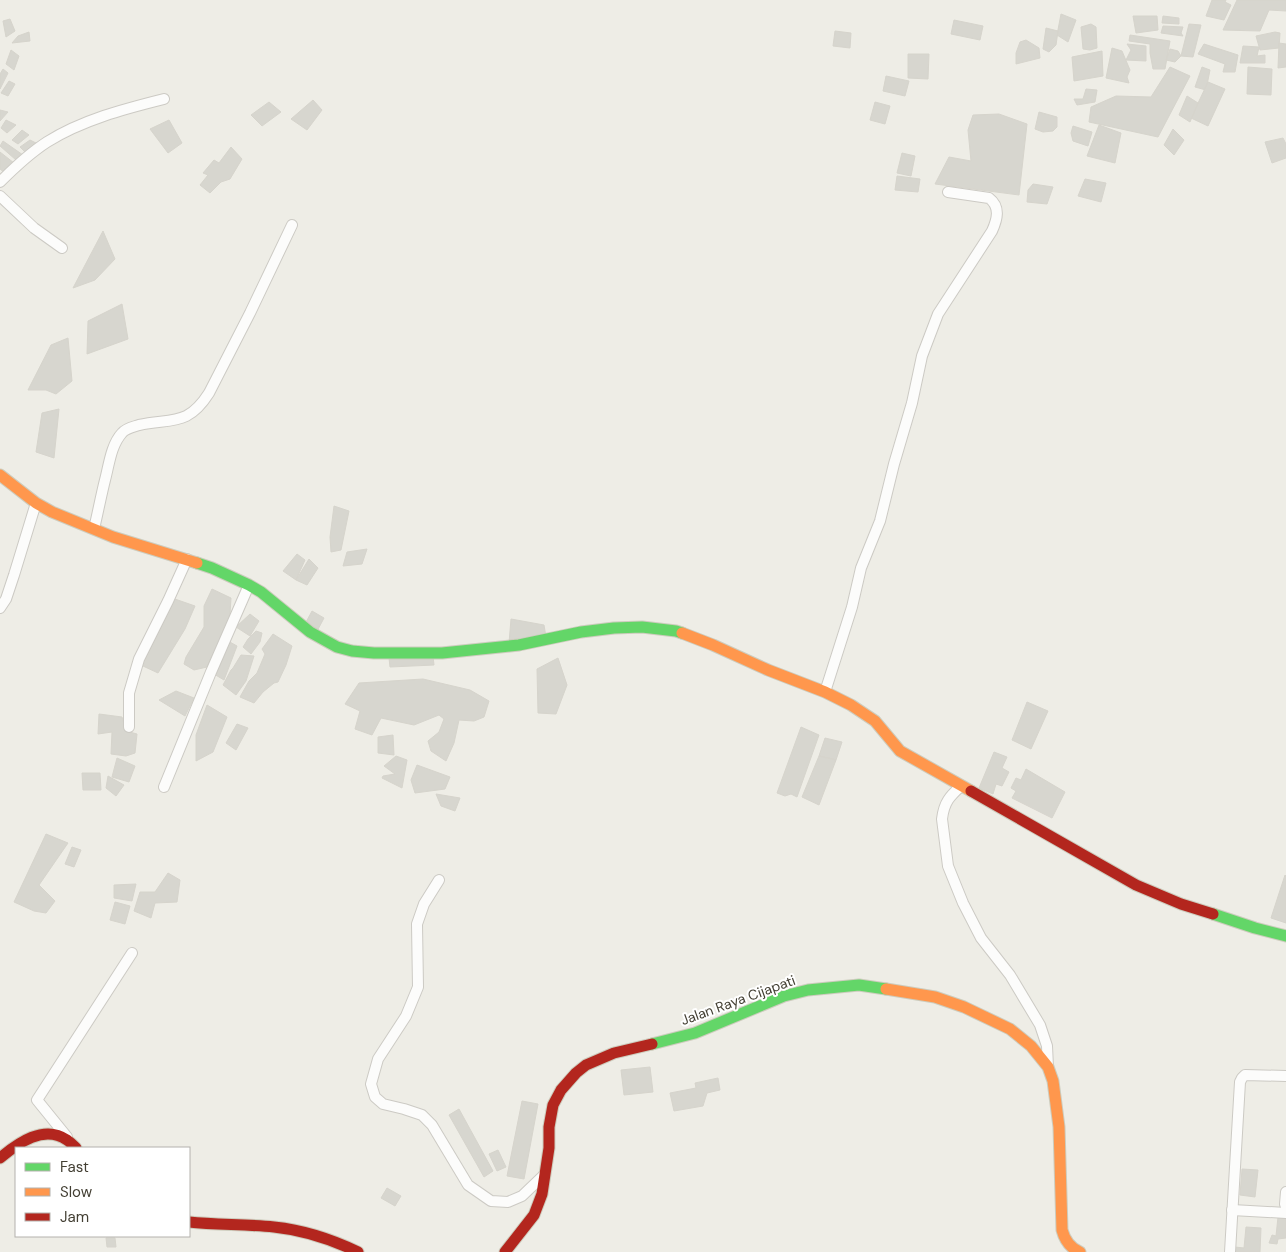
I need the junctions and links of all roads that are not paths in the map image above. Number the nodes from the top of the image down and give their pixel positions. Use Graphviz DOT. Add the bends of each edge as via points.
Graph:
graph roads {
  1 [pos="164,99"];
  2 [pos="0,182"];
  3 [pos="948,192"];
  4 [pos="0,196"];
  5 [pos="292,226"];
  6 [pos="62,248"];
  7 [pos="0,475"];
  8 [pos="36,503"];
  9 [pos="94,529"];
  10 [pos="187,559"];
  11 [pos="248,585"];
  12 [pos="0,608"];
  13 [pos="826,692"];
  14 [pos="129,727"];
  15 [pos="961,786"];
  16 [pos="164,787"];
  17 [pos="440,880"];
  18 [pos="1286,936"];
  19 [pos="132,953"];
  20 [pos="1048,1067"];
  21 [pos="1286,1076"];
  22 [pos="74,1146"];
  23 [pos="0,1158"];
  24 [pos="546,1173"];
  25 [pos="1286,1192"];
  26 [pos="1286,1207"];
  27 [pos="1232,1210"];
  28 [pos="1286,1213"];
  29 [pos="190,1222"];
  30 [pos="358,1252"];
  31 [pos="505,1252"];
  32 [pos="1080,1252"];
  33 [pos="1230,1252"];
  1 -- 2 [label="street" via="120,110 46,142"];
  3 -- 13 [label="street" via="989,198 995,204 998,216 992,231 938,314 922,356 880,521 862,568"];
  4 -- 6 [label="street" via="34,228"];
  5 -- 9 [label="street" via="202,404 188,416 135,426 118,438"];
  7 -- 8 [label="street"];
  8 -- 9 [label="street"];
  8 -- 12 [label="street" via="6,599"];
  9 -- 10 [label="street"];
  10 -- 11 [label="street"];
  10 -- 14 [label="street" via="135,669 129,693"];
  11 -- 13 [label="street" via="310,632 337,647 352,651 442,653 519,644 581,632 642,627 694,637"];
  11 -- 16 [label="street"];
  13 -- 15 [label="street" via="875,721 900,751"];
  15 -- 18 [label="street" via="1136,885 1181,904"];
  15 -- 20 [label="street" via="948,800 943,812 948,866 981,938 1010,975 1040,1025 1047,1046"];
  17 -- 24 [label="street" via="424,904 417,924 418,987 406,1016 378,1059 371,1084 375,1097 383,1104 422,1115 432,1125 468,1185 491,1201 508,1202 522,1196"];
  19 -- 22 [label="street" via="37,1100"];
  20 -- 24 [label="street, Jalan Raya Cijapati" via="1031,1046 1010,1029 935,997 859,985 808,990 784,996 695,1033 614,1053 586,1065 566,1083 553,1105"];
  20 -- 32 [label="street, Jalan Raya Cijapati" via="1060,1127 1062,1230 1067,1242"];
  21 -- 27 [label="street" via="1252,1074 1245,1075 1240,1082"];
  22 -- 23 [label="street" via="54,1134 41,1134 20,1142"];
  24 -- 31 [label="street, Jalan Raya Cijapati" via="534,1215"];
  25 -- 26 [label="street"];
  27 -- 28 [label="street"];
  27 -- 33 [label="street"];
  29 -- 30 [label="street" via="294,1230 328,1239"];
}
